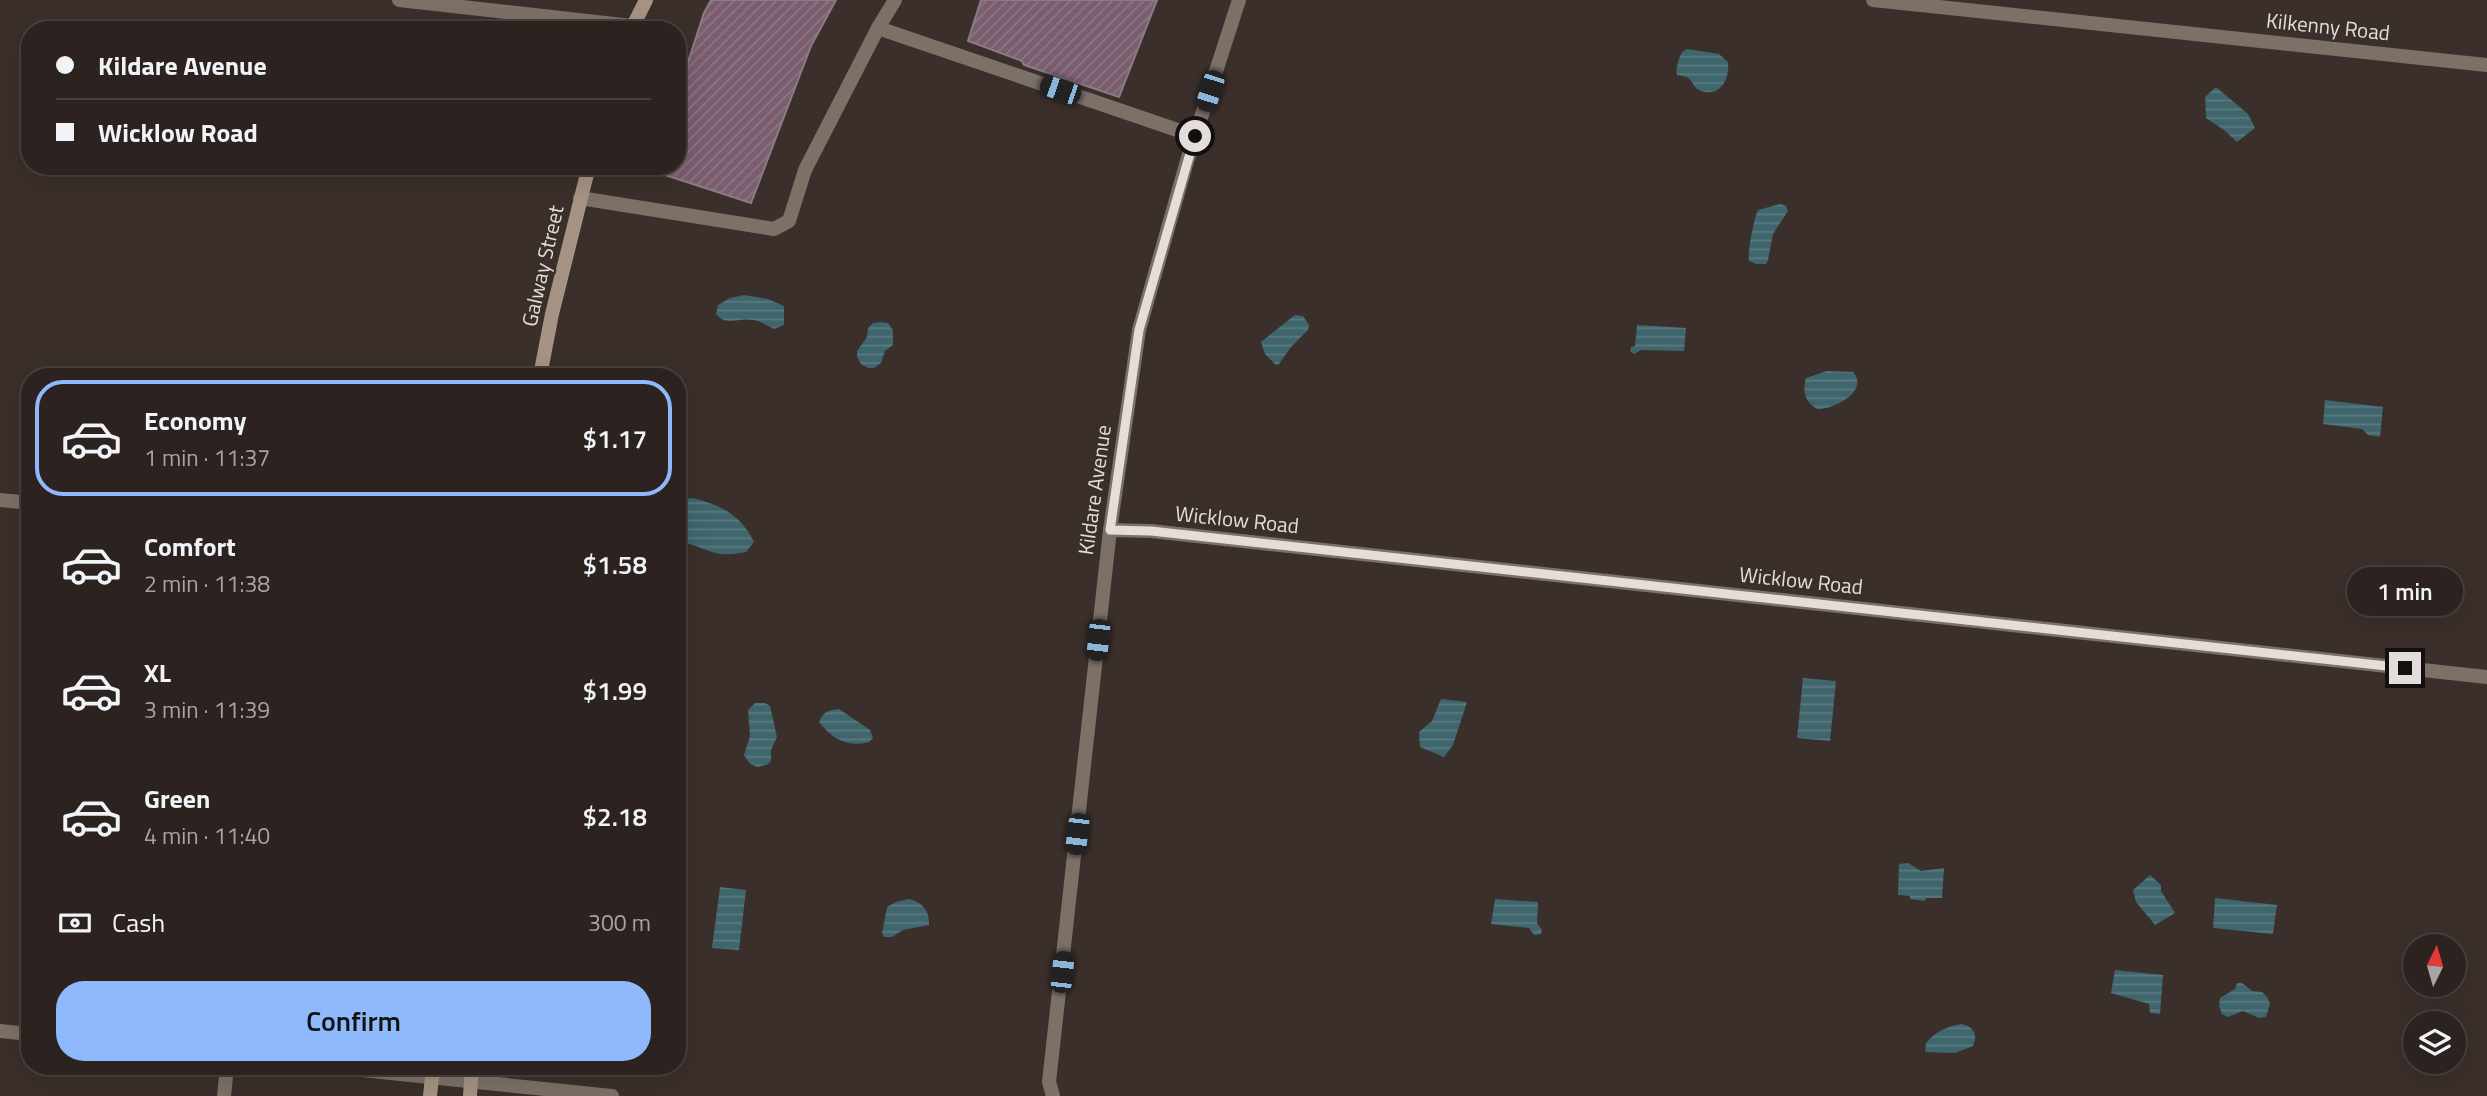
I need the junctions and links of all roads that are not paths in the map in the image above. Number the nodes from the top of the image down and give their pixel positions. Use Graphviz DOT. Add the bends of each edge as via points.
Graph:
graph roads {
  1 [pos="399,0"];
  2 [pos="646,0"];
  3 [pos="895,0"];
  4 [pos="1239,0"];
  5 [pos="1873,0"];
  6 [pos="574,21"];
  7 [pos="636,21"];
  8 [pos="878,27"];
  9 [pos="2487,65"];
  10 [pos="1195,136"];
  11 [pos="586,175"];
  12 [pos="580,198"];
  13 [pos="542,368"];
  14 [pos="0,500"];
  15 [pos="21,502"];
  16 [pos="1110,530"];
  17 [pos="2487,677"];
  18 [pos="0,1031"];
  19 [pos="21,1033"];
  20 [pos="226,1075"];
  21 [pos="433,1075"];
  22 [pos="442,1075"];
  23 [pos="471,1089"];
  24 [pos="1051,1089"];
  25 [pos="224,1096"];
  26 [pos="430,1096"];
  27 [pos="612,1096"];
  1 -- 6 [label="street"];
  2 -- 7 [label="street"];
  3 -- 8 [label="street"];
  4 -- 10 [label="street, Kildare Avenue"];
  5 -- 9 [label="street, Kilkenny Road"];
  8 -- 10 [label="street"];
  8 -- 12 [label="street" via="805,170 789,221 781,226 774,229"];
  10 -- 16 [label="street, Kildare Avenue" via="1139,330"];
  11 -- 12 [label="street, Galway Street"];
  12 -- 13 [label="street, Galway Street"];
  14 -- 15 [label="street"];
  16 -- 17 [label="street, Wicklow Road"];
  16 -- 24 [label="street, Kildare Avenue"];
  18 -- 19 [label="street"];
  20 -- 25 [label="street"];
  21 -- 26 [label="street"];
  22 -- 23 [label="street"];
  23 -- 27 [label="street"];
}
